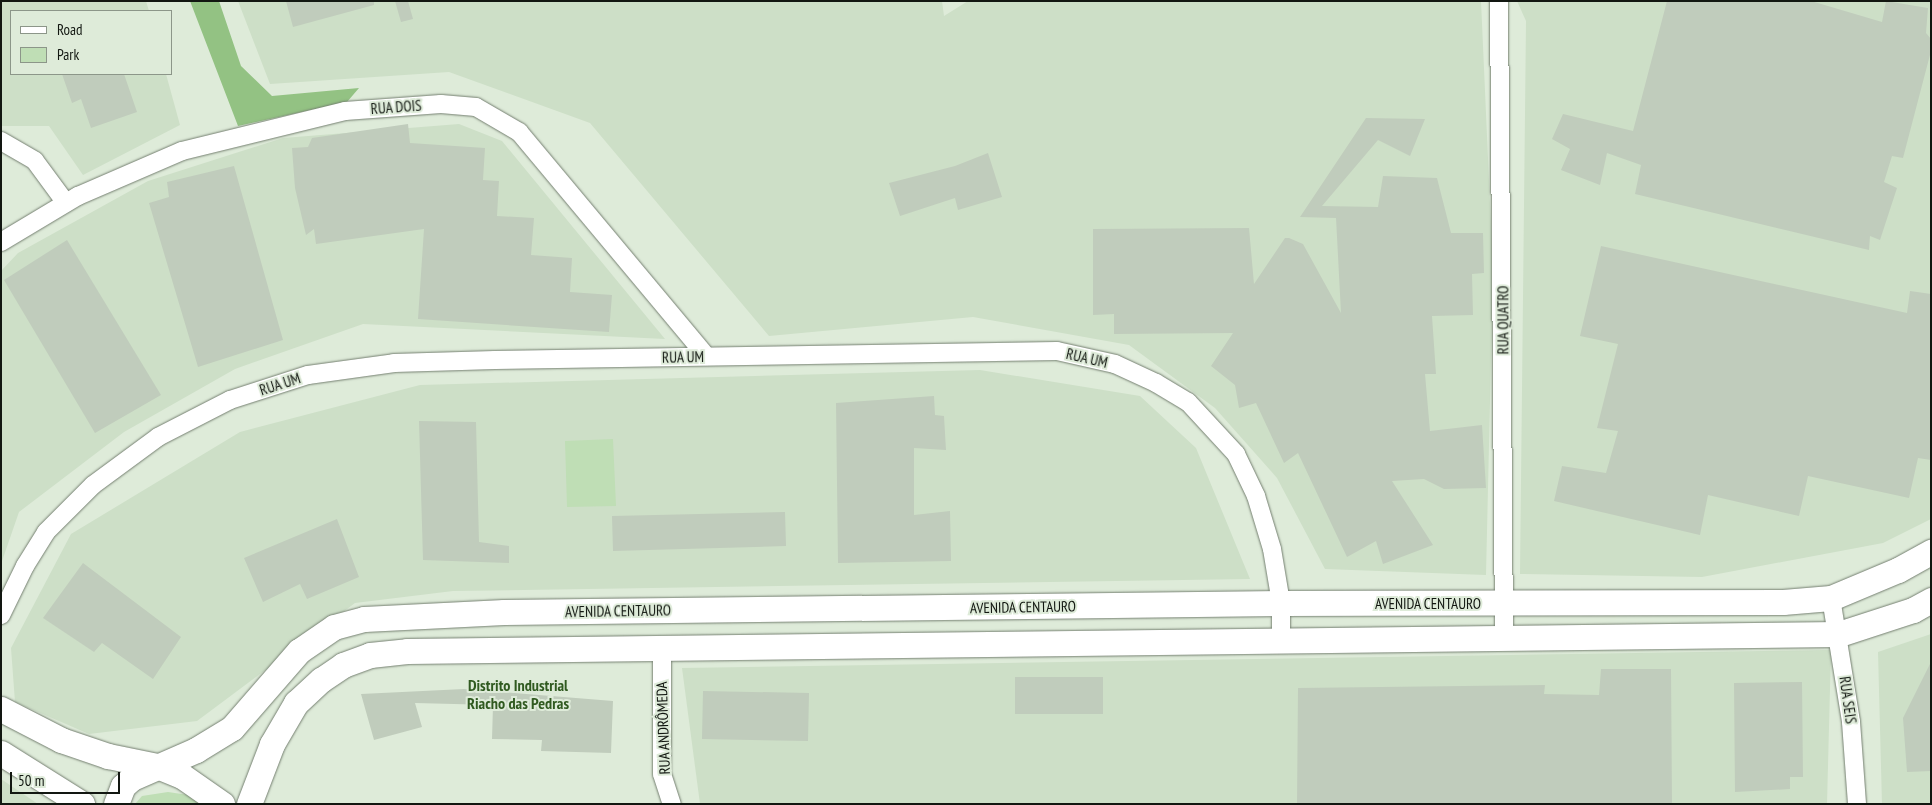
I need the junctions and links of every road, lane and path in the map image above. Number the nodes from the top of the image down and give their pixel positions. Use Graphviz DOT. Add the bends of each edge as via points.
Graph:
graph roads {
  1 [pos="1499,1"];
  2 [pos="1,142"];
  3 [pos="66,202"];
  4 [pos="1,242"];
  5 [pos="706,356"];
  6 [pos="1931,552"];
  7 [pos="1831,598"];
  8 [pos="1931,600"];
  9 [pos="1281,603"];
  10 [pos="1504,603"];
  11 [pos="1,615"];
  12 [pos="1839,634"];
  13 [pos="1282,640"];
  14 [pos="1504,640"];
  15 [pos="662,651"];
  16 [pos="1,709"];
  17 [pos="1,753"];
  18 [pos="157,766"];
  19 [pos="82,804"];
  20 [pos="116,804"];
  21 [pos="222,804"];
  22 [pos="249,804"];
  23 [pos="672,804"];
  24 [pos="1857,804"];
  1 -- 10 [label="street, RUA QUATRO"];
  2 -- 3 [label="street" via="35,161"];
  3 -- 4 [label="street, RUA DOIS"];
  3 -- 5 [label="street, RUA DOIS" via="182,150 345,111 441,104 476,107 519,132"];
  5 -- 9 [label="street, RUA UM" via="1057,351 1115,364 1188,402 1236,454 1256,496 1264,522"];
  5 -- 11 [label="street, RUA UM" via="394,363 308,375 230,400 158,437 93,485 46,532"];
  6 -- 7 [label="street, AVENIDA CENTAURO" via="1898,570"];
  7 -- 10 [label="street, AVENIDA CENTAURO" via="1783,602"];
  7 -- 12 [label="street, RUA SEIS"];
  8 -- 12 [label="street" via="1914,610"];
  9 -- 10 [label="street, AVENIDA CENTAURO"];
  9 -- 13 [label="street, RUA UM"];
  9 -- 18 [label="street, AVENIDA CENTAURO" via="504,612 364,619 334,627 300,651 232,728 196,750"];
  10 -- 14 [label="street, RUA QUATRO"];
  12 -- 14 [label="street"];
  12 -- 24 [label="street, RUA SEIS" via="1851,722"];
  13 -- 14 [label="street"];
  13 -- 15 [label="street"];
  15 -- 22 [label="street" via="406,651 370,655 343,665 296,703 272,744"];
  15 -- 23 [label="street, RUA ANDRÔMEDA" via="662,774"];
  16 -- 18 [label="street" via="61,740 108,756"];
  17 -- 19 [label="street"];
  18 -- 20 [label="street, AVENIDA CENTAURO" via="123,786"];
  18 -- 21 [label="street" via="182,776"];
}
